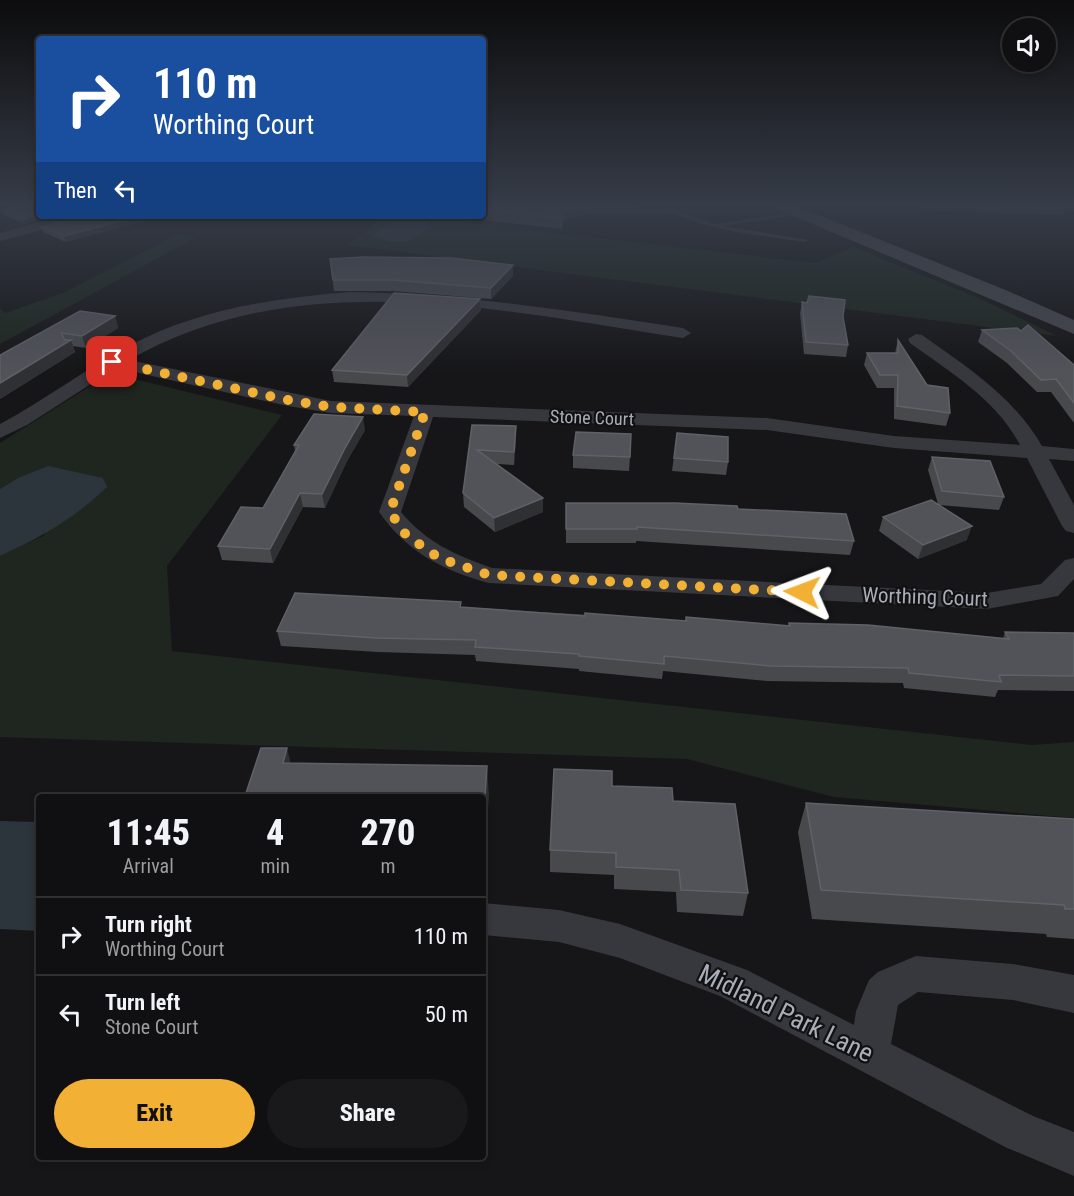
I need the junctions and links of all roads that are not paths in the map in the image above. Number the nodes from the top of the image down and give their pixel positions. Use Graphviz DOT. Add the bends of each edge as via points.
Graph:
graph roads {
  1 [pos="922,262"];
  2 [pos="1074,328"];
  3 [pos="683,333"];
  4 [pos="916,339"];
  5 [pos="112,362"];
  6 [pos="425,412"];
  7 [pos="0,432"];
  8 [pos="1036,453"];
  9 [pos="1074,455"];
  10 [pos="1074,526"];
  11 [pos="1074,565"];
  12 [pos="486,919"];
  13 [pos="1074,994"];
  14 [pos="870,1052"];
  15 [pos="1074,1154"];
  1 -- 2 [label="main road"];
  3 -- 5 [label="street" via="446,298 347,296 241,310 156,339"];
  4 -- 8 [label="street" via="984,388 1022,429"];
  5 -- 6 [label="street, Stone Court" via="331,407"];
  5 -- 7 [label="street"];
  6 -- 8 [label="street, Stone Court" via="767,424 894,442"];
  6 -- 11 [label="street, Worthing Court" via="390,512 406,535 439,558 489,575 987,601 1049,590"];
  8 -- 9 [label="street, Stone Court"];
  8 -- 10 [label="street"];
  12 -- 14 [label="street, Midland Park Lane" via="559,926 620,941 733,983"];
  13 -- 14 [label="street" via="1013,982 916,974 883,993"];
  14 -- 15 [label="street, Midland Park Lane" via="1020,1132"];
}
